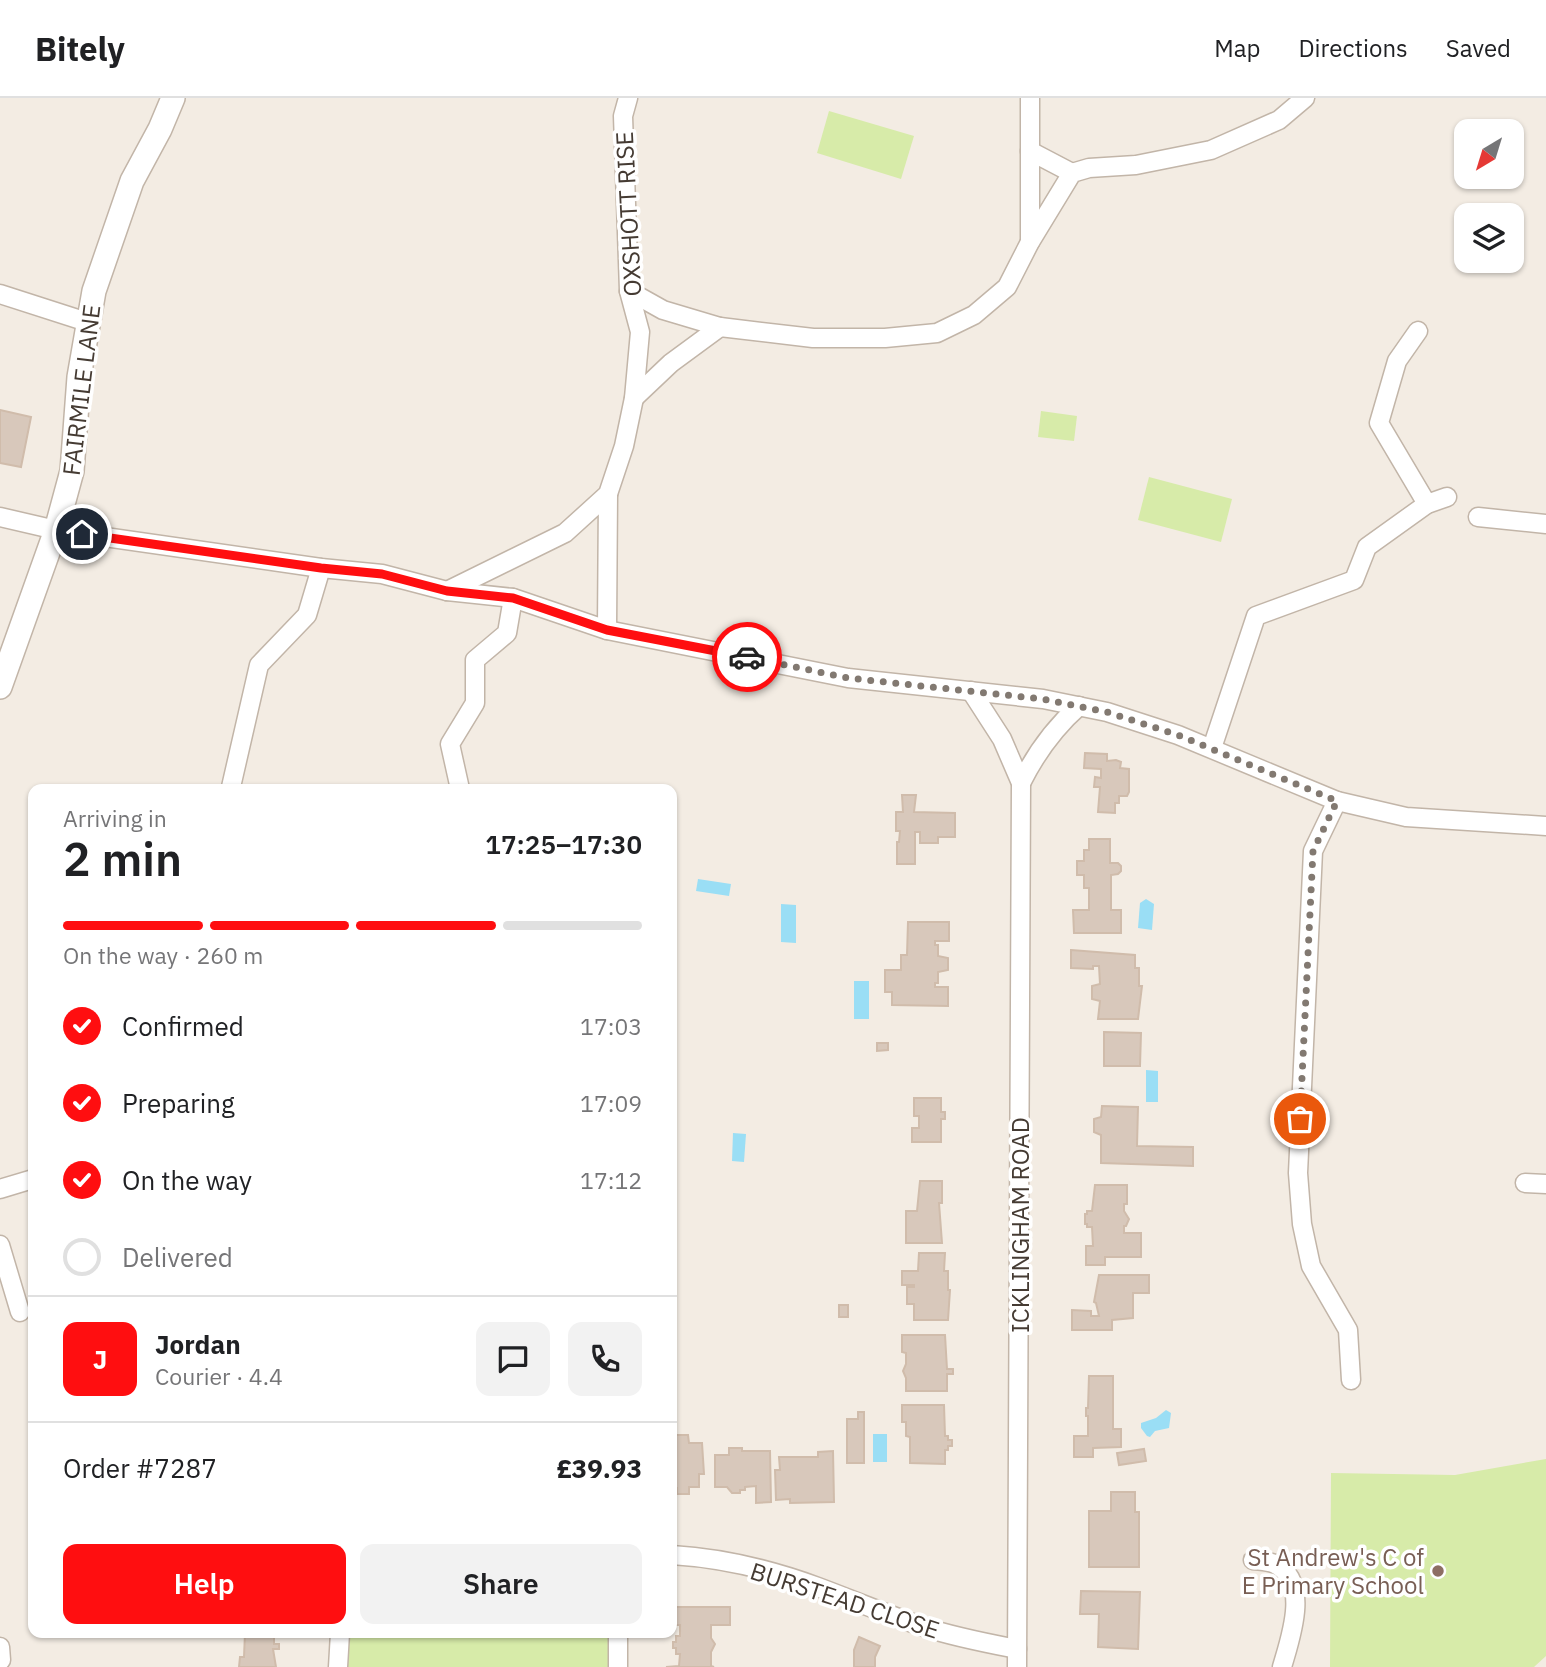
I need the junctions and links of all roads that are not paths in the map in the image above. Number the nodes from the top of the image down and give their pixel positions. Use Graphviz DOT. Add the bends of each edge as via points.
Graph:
graph roads {
  1 [pos="173,98"];
  2 [pos="628,98"];
  3 [pos="1030,98"];
  4 [pos="1305,98"];
  5 [pos="1030,151"];
  6 [pos="1072,173"];
  7 [pos="1030,242"];
  8 [pos="629,291"];
  9 [pos="0,294"];
  10 [pos="87,322"];
  11 [pos="720,327"];
  12 [pos="1418,331"];
  13 [pos="634,398"];
  14 [pos="608,494"];
  15 [pos="1447,497"];
  16 [pos="1427,504"];
  17 [pos="0,517"];
  18 [pos="1478,517"];
  19 [pos="1546,524"];
  20 [pos="56,530"];
  21 [pos="321,568"];
  22 [pos="447,591"];
  23 [pos="513,598"];
  24 [pos="607,630"];
  25 [pos="0,687"];
  26 [pos="971,691"];
  27 [pos="1079,706"];
  28 [pos="1212,748"];
  29 [pos="1021,783"];
  30 [pos="232,784"];
  31 [pos="459,784"];
  32 [pos="1337,801"];
  33 [pos="1546,826"];
  34 [pos="28,1181"];
  35 [pos="1525,1184"];
  36 [pos="1546,1184"];
  37 [pos="0,1189"];
  38 [pos="0,1245"];
  39 [pos="20,1312"];
  40 [pos="1351,1380"];
  41 [pos="677,1555"];
  42 [pos="1253,1560"];
  43 [pos="340,1638"];
  44 [pos="618,1638"];
  45 [pos="0,1647"];
  46 [pos="1017,1658"];
  47 [pos="1,1660"];
  48 [pos="338,1667"];
  49 [pos="618,1667"];
  50 [pos="1282,1667"];
  1 -- 10 [label="street, FAIRMILE LANE" via="120,208"];
  2 -- 8 [label="street, OXSHOTT RISE" via="623,116"];
  3 -- 5 [label="street"];
  4 -- 6 [label="street" via="1279,120 1211,150"];
  5 -- 6 [label="street"];
  5 -- 7 [label="street"];
  6 -- 7 [label="street"];
  7 -- 11 [label="street" via="1007,287 974,315 937,333 813,338"];
  8 -- 11 [label="street" via="663,310"];
  8 -- 13 [label="street, OXSHOTT RISE" via="640,331"];
  9 -- 10 [label="street"];
  10 -- 20 [label="street, FAIRMILE LANE" via="72,471"];
  11 -- 13 [label="street"];
  12 -- 16 [label="street" via="1397,361 1379,423"];
  13 -- 14 [label="street, OXSHOTT RISE"];
  14 -- 22 [label="street, OXSHOTT RISE" via="565,533"];
  14 -- 24 [label="street, OXSHOTT RISE"];
  15 -- 16 [label="street"];
  16 -- 28 [label="street" via="1367,547 1354,580 1256,616"];
  17 -- 20 [label="street"];
  18 -- 19 [label="street"];
  20 -- 21 [label="street"];
  20 -- 25 [label="street, FAIRMILE LANE"];
  21 -- 22 [label="street" via="382,574"];
  21 -- 30 [label="street" via="307,615 259,665"];
  22 -- 23 [label="street"];
  23 -- 24 [label="street"];
  23 -- 31 [label="street" via="508,633 475,660 475,703 450,744"];
  24 -- 26 [label="street" via="848,678"];
  26 -- 27 [label="street"];
  26 -- 29 [label="street, ICKLINGHAM ROAD" via="1002,739"];
  27 -- 28 [label="street"];
  27 -- 29 [label="street, ICKLINGHAM ROAD" via="1044,742"];
  28 -- 32 [label="street"];
  29 -- 46 [label="street, ICKLINGHAM ROAD"];
  32 -- 33 [label="street" via="1406,817"];
  32 -- 40 [label="street" via="1313,851 1298,1173 1311,1266 1348,1330"];
  34 -- 37 [label="street"];
  35 -- 36 [label="street"];
  38 -- 39 [label="street"];
  41 -- 46 [label="street, BURSTEAD CLOSE" via="783,1576"];
  42 -- 50 [label="street" via="1277,1566 1293,1589 1294,1623"];
  43 -- 48 [label="street"];
  44 -- 49 [label="street"];
  45 -- 47 [label="street"];
}
